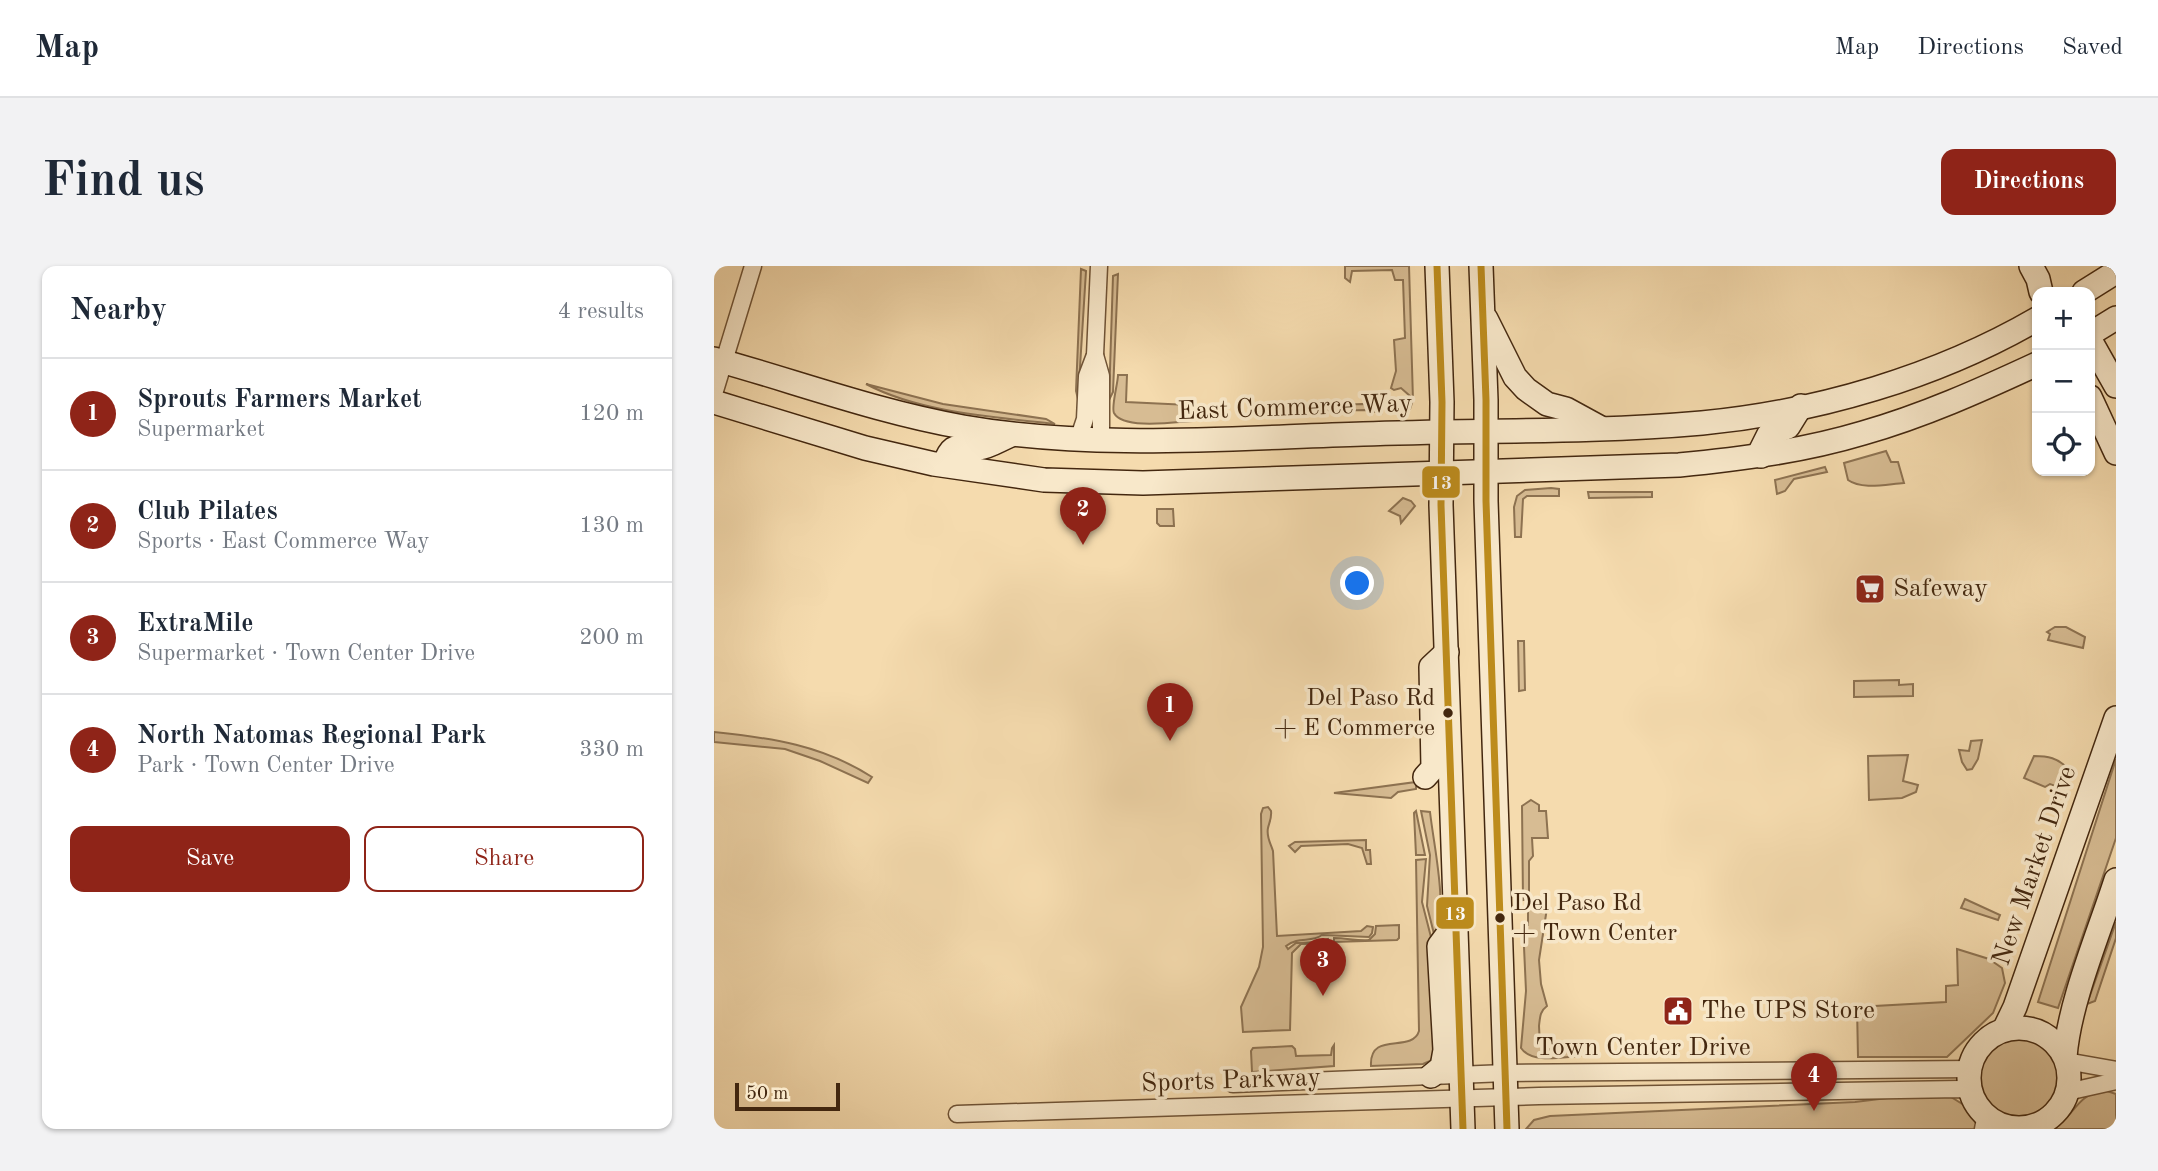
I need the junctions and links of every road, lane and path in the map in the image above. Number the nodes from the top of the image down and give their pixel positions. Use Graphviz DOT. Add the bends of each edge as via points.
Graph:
graph roads {
  1 [pos="753,266"];
  2 [pos="1099,266"];
  3 [pos="1437,266"];
  4 [pos="1481,266"];
  5 [pos="2116,272"];
  6 [pos="2092,287"];
  7 [pos="1483,313"];
  8 [pos="2116,318"];
  9 [pos="2032,322"];
  10 [pos="2095,331"];
  11 [pos="2095,349"];
  12 [pos="719,361"];
  13 [pos="2032,366"];
  14 [pos="2116,386"];
  15 [pos="714,394"];
  16 [pos="714,402"];
  17 [pos="1801,406"];
  18 [pos="2095,408"];
  19 [pos="1601,428"];
  20 [pos="1442,432"];
  21 [pos="1486,432"];
  22 [pos="1013,433"];
  23 [pos="1089,440"];
  24 [pos="2116,453"];
  25 [pos="1761,456"];
  26 [pos="944,465"];
  27 [pos="1486,472"];
  28 [pos="1442,473"];
  29 [pos="1447,652"];
  30 [pos="2116,718"];
  31 [pos="1425,777"];
  32 [pos="2116,880"];
  33 [pos="1456,923"];
  34 [pos="2004,1030"];
  35 [pos="2065,1059"];
  36 [pos="2116,1070"];
  37 [pos="1506,1073"];
  38 [pos="1461,1074"];
  39 [pos="1431,1076"];
  40 [pos="1971,1081"];
  41 [pos="2116,1081"];
  42 [pos="1233,1084"];
  43 [pos="2067,1092"];
  44 [pos="1507,1097"];
  45 [pos="1462,1098"];
  46 [pos="957,1114"];
  47 [pos="1984,1122"];
  48 [pos="2021,1128"];
  49 [pos="1463,1129"];
  50 [pos="1507,1129"];
  1 -- 12 [label="street"];
  2 -- 23 [label="street" via="1095,355 1101,376"];
  3 -- 20 [label="main road"];
  4 -- 7 [label="main road"];
  5 -- 6 [label="main road"];
  7 -- 19 [label="main road" via="1525,389"];
  7 -- 21 [label="main road"];
  8 -- 10 [label="main road"];
  9 -- 17 [label="main road, East Commerce Way" via="1923,371"];
  11 -- 14 [label="main road"];
  12 -- 15 [label="street"];
  12 -- 22 [label="main road, East Commerce Way" via="858,402 964,427"];
  13 -- 25 [label="main road" via="1864,433"];
  16 -- 26 [label="main road" via="865,448"];
  17 -- 19 [label="main road, East Commerce Way" via="1714,421"];
  17 -- 25 [label="main road" via="1788,427 1769,435"];
  18 -- 24 [label="main road"];
  19 -- 21 [label="main road, East Commerce Way"];
  20 -- 21 [label="main road, East Commerce Way"];
  20 -- 23 [label="main road, East Commerce Way"];
  20 -- 28 [label="main road"];
  21 -- 27 [label="main road"];
  22 -- 23 [label="main road, East Commerce Way"];
  22 -- 26 [label="main road" via="979,448 958,446 948,453"];
  25 -- 27 [label="main road" via="1679,465"];
  26 -- 28 [label="main road" via="1044,480 1103,483"];
  27 -- 28 [label="main road"];
  27 -- 37 [label="main road"];
  28 -- 29 [label="main road"];
  29 -- 31 [label="main road" via="1431,667 1433,768"];
  29 -- 33 [label="main road"];
  30 -- 34 [label="main road, New Market Drive"];
  32 -- 35 [label="main road" via="2071,1020"];
  33 -- 38 [label="main road"];
  33 -- 39 [label="main road" via="1439,947 1443,1067"];
  34 -- 35 [label="main road" via="2039,1033 2057,1045"];
  34 -- 40 [label="main road" via="1978,1049"];
  35 -- 36 [label="street"];
  35 -- 43 [label="main road"];
  37 -- 38 [label="street, Town Center Drive"];
  37 -- 40 [label="street, Town Center Drive"];
  37 -- 44 [label="main road"];
  38 -- 39 [label="street, Town Center Drive"];
  38 -- 45 [label="main road"];
  39 -- 42 [label="street, Town Center Drive"];
  40 -- 44 [label="street, Town Center Drive" via="1960,1089"];
  40 -- 47 [label="main road"];
  41 -- 43 [label="street"];
  43 -- 48 [label="main road" via="2050,1118"];
  44 -- 45 [label="street, Sports Parkway"];
  44 -- 50 [label="main road"];
  45 -- 46 [label="street, Sports Parkway"];
  45 -- 49 [label="main road"];
  47 -- 48 [label="main road"];
}
